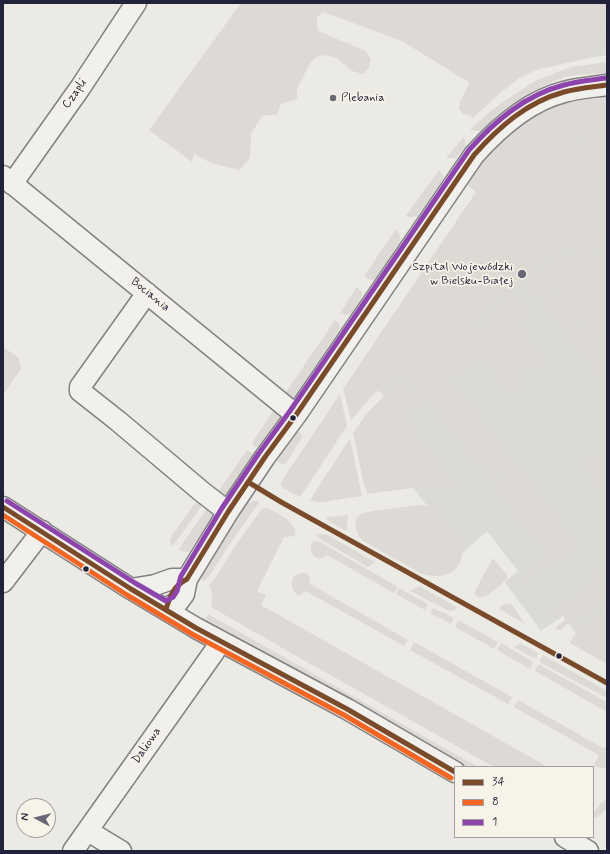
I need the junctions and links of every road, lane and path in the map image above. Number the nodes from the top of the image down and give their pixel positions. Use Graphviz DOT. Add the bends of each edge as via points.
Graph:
graph roads {
  1 [pos="136,3"];
  2 [pos="607,85"];
  3 [pos="7,180"];
  4 [pos="147,293"];
  5 [pos="296,415"];
  6 [pos="3,507"];
  7 [pos="228,512"];
  8 [pos="42,531"];
  9 [pos="187,579"];
  10 [pos="3,582"];
  11 [pos="131,589"];
  12 [pos="166,609"];
  13 [pos="220,641"];
  14 [pos="454,771"];
  15 [pos="88,831"];
  16 [pos="567,838"];
  17 [pos="73,851"];
  18 [pos="121,851"];
  19 [pos="588,851"];
  1 -- 3 [label="street, Czapli" via="80,88"];
  2 -- 5 [label="street" via="564,92 543,100 520,113 480,148"];
  3 -- 4 [label="street, Bociania"];
  4 -- 5 [label="street, Bociania"];
  4 -- 7 [label="street" via="80,387 80,391"];
  5 -- 7 [label="street"];
  6 -- 8 [label="street"];
  7 -- 9 [label="street"];
  8 -- 10 [label="street"];
  8 -- 11 [label="street"];
  9 -- 11 [label="street" via="172,579"];
  9 -- 12 [label="street" via="177,584"];
  11 -- 12 [label="street"];
  12 -- 13 [label="street"];
  13 -- 14 [label="street" via="347,709"];
  13 -- 15 [label="street, Daliowa"];
  15 -- 17 [label="street, Daliowa"];
  15 -- 18 [label="street"];
  16 -- 19 [label="street"];
}
